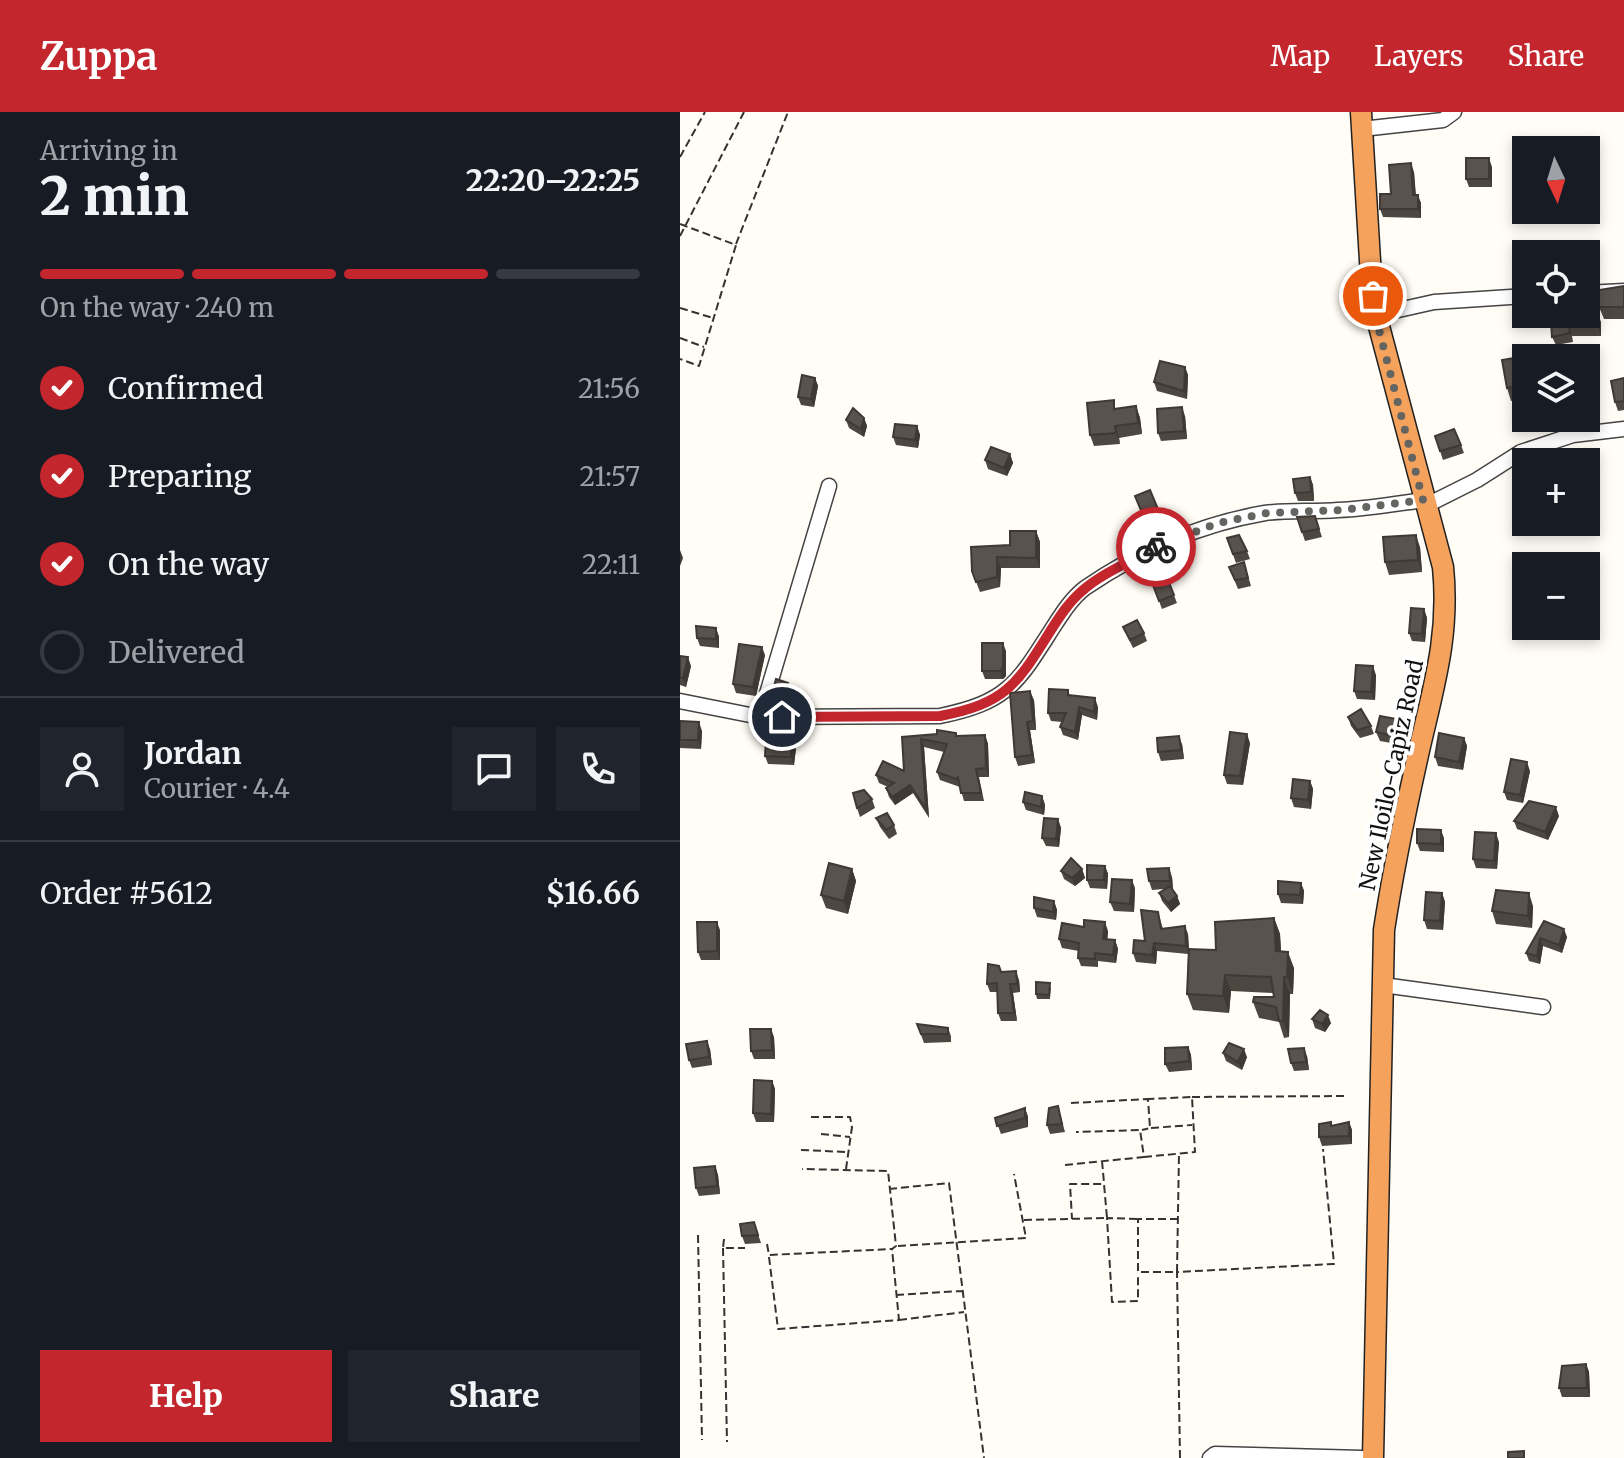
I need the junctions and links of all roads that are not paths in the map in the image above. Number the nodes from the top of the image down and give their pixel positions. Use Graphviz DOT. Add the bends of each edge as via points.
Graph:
graph roads {
  1 [pos="1454,112"];
  2 [pos="1362,120"];
  3 [pos="1624,291"];
  4 [pos="1600,292"];
  5 [pos="1512,297"];
  6 [pos="1376,315"];
  7 [pos="1624,429"];
  8 [pos="829,486"];
  9 [pos="1424,503"];
  10 [pos="680,701"];
  11 [pos="760,717"];
  12 [pos="1383,985"];
  13 [pos="1543,1007"];
  14 [pos="1210,1458"];
  15 [pos="1362,1458"];
  16 [pos="1373,1458"];
  1 -- 2 [label="street" via="1443,120"];
  2 -- 6 [label="highway, New Iloilo-Capiz Road"];
  3 -- 4 [label="street"];
  5 -- 6 [label="street" via="1434,302"];
  6 -- 9 [label="highway, New Iloilo-Capiz Road"];
  7 -- 9 [label="street" via="1573,435 1521,452 1477,480"];
  8 -- 11 [label="street"];
  9 -- 11 [label="street" via="1267,513 1165,542 1083,589 1021,678 999,697 960,712"];
  9 -- 12 [label="highway, New Iloilo-Capiz Road" via="1443,567 1444,636 1396,857 1384,930"];
  10 -- 11 [label="street"];
  12 -- 13 [label="street"];
  12 -- 16 [label="highway, New Iloilo-Capiz Road"];
  14 -- 15 [label="street"];
}
